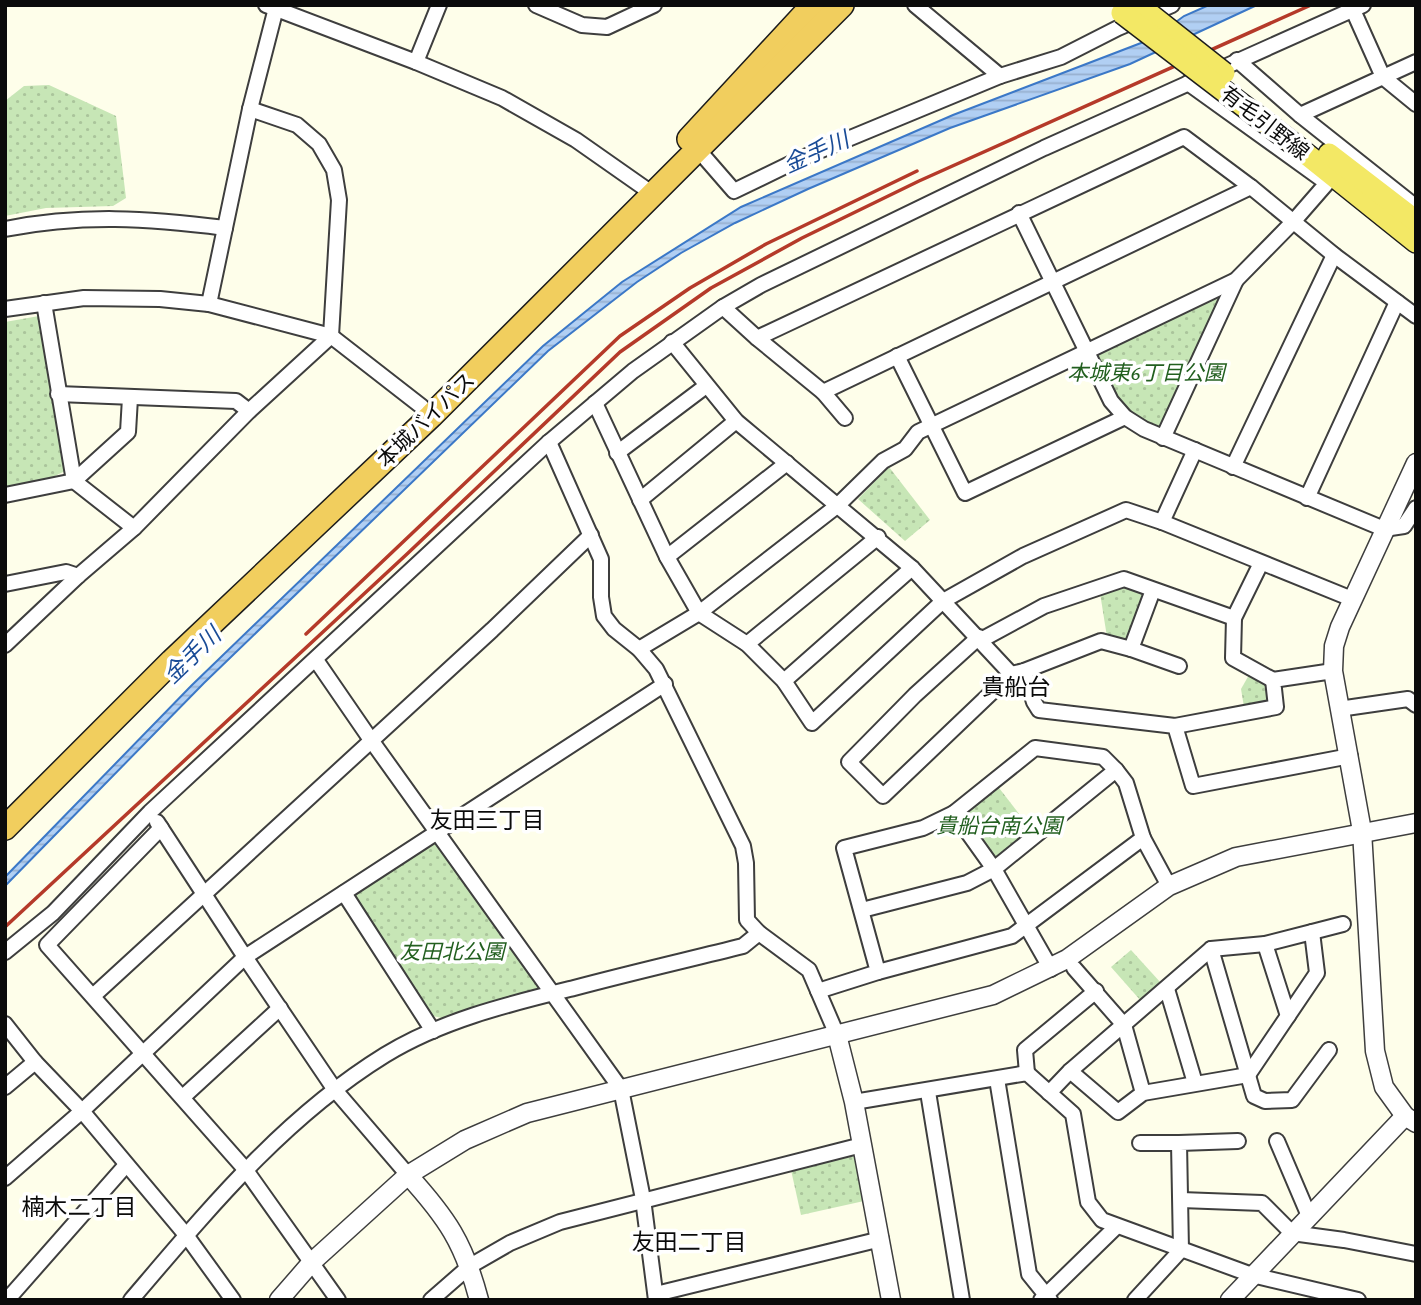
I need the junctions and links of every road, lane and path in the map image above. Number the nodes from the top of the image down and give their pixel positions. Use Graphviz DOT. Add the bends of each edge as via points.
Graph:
graph roads {
  1 [pos="439,5"];
  2 [pos="536,5"];
  3 [pos="653,5"];
  4 [pos="813,5"];
  5 [pos="842,5"];
  6 [pos="915,5"];
  7 [pos="1168,6"];
  8 [pos="271,7"];
  9 [pos="1124,8"];
  10 [pos="1358,8"];
  11 [pos="1237,60"];
  12 [pos="416,61"];
  13 [pos="1416,62"];
  14 [pos="1000,76"];
  15 [pos="1383,77"];
  16 [pos="1188,83"];
  17 [pos="1416,104"];
  18 [pos="250,109"];
  19 [pos="1300,116"];
  20 [pos="694,144"];
  21 [pos="1305,145"];
  22 [pos="1330,179"];
  23 [pos="1251,187"];
  24 [pos="648,190"];
  25 [pos="1416,207"];
  26 [pos="1019,213"];
  27 [pos="1416,221"];
  28 [pos="1293,222"];
  29 [pos="225,228"];
  30 [pos="5,229"];
  31 [pos="1416,242"];
  32 [pos="1334,254"];
  33 [pos="1236,280"];
  34 [pos="1052,282"];
  35 [pos="1397,302"];
  36 [pos="44,303"];
  37 [pos="209,304"];
  38 [pos="723,307"];
  39 [pos="5,309"];
  40 [pos="1416,316"];
  41 [pos="331,336"];
  42 [pos="757,338"];
  43 [pos="672,342"];
  44 [pos="1086,351"];
  45 [pos="897,356"];
  46 [pos="706,386"];
  47 [pos="823,391"];
  48 [pos="58,394"];
  49 [pos="130,398"];
  50 [pos="595,403"];
  51 [pos="249,411"];
  52 [pos="426,411"];
  53 [pos="1125,417"];
  54 [pos="845,418"];
  55 [pos="736,421"];
  56 [pos="931,425"];
  57 [pos="1163,438"];
  58 [pos="550,442"];
  59 [pos="1195,450"];
  60 [pos="617,453"];
  61 [pos="786,463"];
  62 [pos="1416,463"];
  63 [pos="1233,467"];
  64 [pos="75,481"];
  65 [pos="5,495"];
  66 [pos="1307,498"];
  67 [pos="640,500"];
  68 [pos="837,506"];
  69 [pos="1416,508"];
  70 [pos="1162,522"];
  71 [pos="134,528"];
  72 [pos="1384,530"];
  73 [pos="591,536"];
  74 [pos="878,537"];
  75 [pos="667,557"];
  76 [pos="1261,563"];
  77 [pos="912,568"];
  78 [pos="78,576"];
  79 [pos="5,584"];
  80 [pos="1153,590"];
  81 [pos="1352,599"];
  82 [pos="943,601"];
  83 [pos="699,613"];
  84 [pos="1234,618"];
  85 [pos="980,639"];
  86 [pos="747,644"];
  87 [pos="5,645"];
  88 [pos="639,649"];
  89 [pos="1131,649"];
  90 [pos="316,660"];
  91 [pos="1179,667"];
  92 [pos="1333,671"];
  93 [pos="1018,672"];
  94 [pos="1273,680"];
  95 [pos="784,681"];
  96 [pos="665,684"];
  97 [pos="1416,705"];
  98 [pos="1339,709"];
  99 [pos="1175,726"];
  100 [pos="370,740"];
  101 [pos="1349,756"];
  102 [pos="1116,771"];
  103 [pos="5,808"];
  104 [pos="150,812"];
  105 [pos="954,813"];
  106 [pos="1416,823"];
  107 [pos="5,828"];
  108 [pos="161,828"];
  109 [pos="437,831"];
  110 [pos="1362,831"];
  111 [pos="1143,838"];
  112 [pos="994,869"];
  113 [pos="1169,886"];
  114 [pos="344,893"];
  115 [pos="205,895"];
  116 [pos="862,910"];
  117 [pos="1343,924"];
  118 [pos="1027,928"];
  119 [pos="1312,932"];
  120 [pos="759,933"];
  121 [pos="1265,944"];
  122 [pos="1211,949"];
  123 [pos="5,952"];
  124 [pos="245,957"];
  125 [pos="1051,968"];
  126 [pos="1074,968"];
  127 [pos="878,972"];
  128 [pos="1167,989"];
  129 [pos="1096,991"];
  130 [pos="818,992"];
  131 [pos="552,993"];
  132 [pos="93,996"];
  133 [pos="280,1008"];
  134 [pos="1288,1016"];
  135 [pos="5,1024"];
  136 [pos="1124,1025"];
  137 [pos="433,1031"];
  138 [pos="837,1035"];
  139 [pos="1329,1050"];
  140 [pos="142,1052"];
  141 [pos="35,1062"];
  142 [pos="1070,1071"];
  143 [pos="1027,1073"];
  144 [pos="1248,1075"];
  145 [pos="997,1079"];
  146 [pos="1195,1083"];
  147 [pos="5,1087"];
  148 [pos="621,1089"];
  149 [pos="335,1090"];
  150 [pos="928,1092"];
  151 [pos="1049,1093"];
  152 [pos="1143,1093"];
  153 [pos="183,1097"];
  154 [pos="854,1102"];
  155 [pos="82,1111"];
  156 [pos="1410,1119"];
  157 [pos="1278,1141"];
  158 [pos="1238,1142"];
  159 [pos="1140,1143"];
  160 [pos="1179,1143"];
  161 [pos="862,1144"];
  162 [pos="126,1165"];
  163 [pos="245,1169"];
  164 [pos="408,1175"];
  165 [pos="5,1178"];
  166 [pos="643,1199"];
  167 [pos="1181,1200"];
  168 [pos="1309,1216"];
  169 [pos="1116,1227"];
  170 [pos="1292,1233"];
  171 [pos="187,1235"];
  172 [pos="881,1239"];
  173 [pos="1181,1250"];
  174 [pos="1416,1254"];
  175 [pos="312,1262"];
  176 [pos="470,1266"];
  177 [pos="1252,1275"];
  178 [pos="1308,1294"];
  179 [pos="656,1297"];
  180 [pos="1046,1299"];
  181 [pos="7,1300"];
  182 [pos="131,1300"];
  183 [pos="233,1300"];
  184 [pos="279,1300"];
  185 [pos="338,1300"];
  186 [pos="431,1300"];
  187 [pos="479,1300"];
  188 [pos="891,1300"];
  189 [pos="962,1300"];
  190 [pos="1135,1300"];
  191 [pos="1230,1300"];
  192 [pos="1358,1300"];
  1 -- 12 [label="street"];
  2 -- 3 [label="street" via="582,25 607,27"];
  4 -- 20 [label="highway, 本城バイパス"];
  5 -- 20 [label="highway, 本城バイパス"];
  6 -- 14 [label="street"];
  7 -- 14 [label="street" via="1061,57"];
  8 -- 12 [label="street"];
  8 -- 18 [label="street"];
  9 -- 21 [label="main road, 有毛引野線, bridge"];
  10 -- 11 [label="street"];
  10 -- 15 [label="street"];
  11 -- 16 [label="street"];
  11 -- 19 [label="street"];
  12 -- 24 [label="street" via="534,115"];
  13 -- 15 [label="street"];
  14 -- 20 [label="street" via="734,191"];
  15 -- 17 [label="street"];
  15 -- 19 [label="street"];
  16 -- 22 [label="street"];
  16 -- 38 [label="street" via="1044,148"];
  18 -- 29 [label="street"];
  18 -- 41 [label="street" via="297,125 319,144 334,170 339,200"];
  19 -- 25 [label="street"];
  20 -- 24 [label="highway, 本城バイパス"];
  21 -- 22 [label="main road, 有毛引野線"];
  21 -- 27 [label="main road, 有毛引野線"];
  22 -- 28 [label="street"];
  22 -- 31 [label="main road, 有毛引野線"];
  23 -- 26 [label="street" via="1184,137"];
  23 -- 28 [label="street"];
  23 -- 34 [label="street"];
  24 -- 52 [label="highway, 本城バイパス"];
  26 -- 34 [label="street"];
  26 -- 42 [label="street"];
  28 -- 32 [label="street"];
  28 -- 33 [label="street"];
  29 -- 30 [label="street" via="123,218 51,220"];
  29 -- 37 [label="street"];
  32 -- 35 [label="street"];
  32 -- 63 [label="street"];
  33 -- 44 [label="street"];
  33 -- 57 [label="street"];
  34 -- 44 [label="street"];
  34 -- 45 [label="street"];
  35 -- 40 [label="street"];
  35 -- 66 [label="street"];
  36 -- 37 [label="street" via="84,298"];
  36 -- 39 [label="street"];
  36 -- 48 [label="street"];
  37 -- 41 [label="street"];
  38 -- 42 [label="street"];
  38 -- 43 [label="street"];
  41 -- 51 [label="street"];
  41 -- 52 [label="street"];
  42 -- 47 [label="street"];
  43 -- 46 [label="street"];
  43 -- 50 [label="street"];
  44 -- 53 [label="street" via="1111,401"];
  44 -- 56 [label="street"];
  45 -- 47 [label="street"];
  45 -- 56 [label="street"];
  46 -- 55 [label="street"];
  46 -- 60 [label="street"];
  47 -- 54 [label="street"];
  48 -- 49 [label="street"];
  48 -- 64 [label="street"];
  49 -- 51 [label="street" via="236,401"];
  49 -- 64 [label="street" via="128,432"];
  50 -- 58 [label="street"];
  50 -- 60 [label="street"];
  51 -- 71 [label="street"];
  52 -- 103 [label="highway, 本城バイパス" via="170,645"];
  52 -- 107 [label="highway, 本城バイパス"];
  53 -- 56 [label="street" via="965,493"];
  53 -- 57 [label="street"];
  55 -- 61 [label="street"];
  55 -- 67 [label="street"];
  56 -- 68 [label="street" via="918,432 905,449 883,461"];
  57 -- 59 [label="street"];
  58 -- 73 [label="street"];
  58 -- 90 [label="street"];
  59 -- 63 [label="street"];
  59 -- 70 [label="street"];
  60 -- 67 [label="street"];
  61 -- 68 [label="street"];
  61 -- 75 [label="street"];
  62 -- 72 [label="street"];
  63 -- 66 [label="street"];
  64 -- 65 [label="street"];
  64 -- 71 [label="street"];
  66 -- 72 [label="street"];
  67 -- 75 [label="street"];
  68 -- 74 [label="street"];
  68 -- 83 [label="street"];
  69 -- 72 [label="street" via="1404,526"];
  70 -- 76 [label="street"];
  70 -- 82 [label="street" via="1126,510 1023,556"];
  71 -- 78 [label="street"];
  72 -- 81 [label="street"];
  73 -- 88 [label="street" via="601,559 604,616"];
  73 -- 100 [label="street"];
  74 -- 77 [label="street"];
  74 -- 86 [label="street"];
  75 -- 83 [label="street"];
  76 -- 81 [label="street"];
  76 -- 84 [label="street"];
  77 -- 82 [label="street"];
  77 -- 95 [label="street"];
  78 -- 79 [label="street" via="66,572"];
  78 -- 87 [label="street"];
  80 -- 84 [label="street"];
  80 -- 85 [label="street" via="1124,579 1044,606"];
  80 -- 89 [label="street"];
  81 -- 92 [label="street" via="1334,646"];
  82 -- 85 [label="street"];
  82 -- 95 [label="street" via="813,723"];
  83 -- 86 [label="street"];
  83 -- 88 [label="street"];
  84 -- 94 [label="street" via="1233,658"];
  85 -- 93 [label="street"];
  85 -- 93 [label="street" via="915,695 849,762 883,796"];
  86 -- 95 [label="street"];
  88 -- 96 [label="street"];
  89 -- 91 [label="street"];
  89 -- 93 [label="street" via="1101,641"];
  90 -- 100 [label="street"];
  90 -- 104 [label="street"];
  92 -- 94 [label="street"];
  92 -- 98 [label="street"];
  93 -- 99 [label="street" via="1039,710"];
  94 -- 99 [label="street" via="1276,707"];
  96 -- 109 [label="street"];
  96 -- 120 [label="street" via="743,846 747,920"];
  97 -- 98 [label="street" via="1408,699"];
  98 -- 101 [label="street"];
  99 -- 101 [label="street" via="1192,786"];
  100 -- 109 [label="street"];
  100 -- 115 [label="street"];
  101 -- 110 [label="street"];
  102 -- 105 [label="street" via="1103,757 1035,748"];
  102 -- 111 [label="street" via="1126,783"];
  102 -- 112 [label="street"];
  104 -- 108 [label="street"];
  104 -- 123 [label="street" via="52,914"];
  105 -- 112 [label="street"];
  105 -- 116 [label="street" via="923,828 844,848"];
  106 -- 110 [label="street"];
  108 -- 115 [label="street"];
  108 -- 132 [label="street" via="47,945"];
  109 -- 114 [label="street"];
  109 -- 131 [label="street"];
  110 -- 113 [label="street" via="1236,857"];
  110 -- 156 [label="street" via="1375,1051 1384,1087"];
  111 -- 113 [label="street"];
  111 -- 118 [label="street"];
  112 -- 116 [label="street" via="967,883"];
  112 -- 118 [label="street"];
  113 -- 125 [label="street"];
  114 -- 124 [label="street"];
  114 -- 137 [label="street"];
  115 -- 124 [label="street"];
  115 -- 132 [label="street"];
  116 -- 127 [label="street"];
  117 -- 119 [label="street"];
  118 -- 125 [label="street"];
  118 -- 127 [label="street" via="1013,936"];
  119 -- 121 [label="street"];
  119 -- 134 [label="street" via="1317,973"];
  120 -- 130 [label="street" via="809,970"];
  120 -- 131 [label="street" via="743,946"];
  121 -- 122 [label="street"];
  121 -- 134 [label="street"];
  122 -- 128 [label="street"];
  122 -- 144 [label="street"];
  124 -- 133 [label="street"];
  124 -- 140 [label="street"];
  125 -- 138 [label="street" via="993,995"];
  126 -- 129 [label="street"];
  127 -- 130 [label="street"];
  128 -- 136 [label="street"];
  128 -- 146 [label="street"];
  129 -- 136 [label="street"];
  129 -- 143 [label="street" via="1025,1050"];
  130 -- 138 [label="street"];
  131 -- 137 [label="street"];
  131 -- 148 [label="street"];
  132 -- 140 [label="street"];
  133 -- 149 [label="street"];
  133 -- 153 [label="street"];
  134 -- 144 [label="street"];
  135 -- 141 [label="street"];
  136 -- 142 [label="street"];
  136 -- 152 [label="street"];
  137 -- 149 [label="street" via="386,1055"];
  138 -- 148 [label="street"];
  138 -- 154 [label="street"];
  139 -- 144 [label="street" via="1292,1100 1265,1101 1254,1096"];
  140 -- 153 [label="street"];
  140 -- 155 [label="street"];
  141 -- 147 [label="street"];
  141 -- 155 [label="street"];
  142 -- 151 [label="street"];
  142 -- 152 [label="street" via="1118,1112"];
  143 -- 145 [label="street"];
  143 -- 151 [label="street"];
  144 -- 146 [label="street"];
  145 -- 150 [label="street"];
  145 -- 180 [label="street" via="1029,1274"];
  146 -- 152 [label="street"];
  148 -- 164 [label="street" via="527,1113 465,1139"];
  148 -- 166 [label="street"];
  149 -- 163 [label="street"];
  149 -- 164 [label="street"];
  150 -- 154 [label="street"];
  150 -- 189 [label="street"];
  151 -- 169 [label="street" via="1073,1114 1088,1202 1102,1220"];
  153 -- 163 [label="street"];
  154 -- 161 [label="street"];
  155 -- 162 [label="street"];
  155 -- 165 [label="street"];
  156 -- 168 [label="street"];
  157 -- 168 [label="street"];
  158 -- 160 [label="street"];
  159 -- 160 [label="street"];
  160 -- 167 [label="street"];
  161 -- 166 [label="street"];
  161 -- 172 [label="street"];
  162 -- 171 [label="street"];
  162 -- 181 [label="street"];
  163 -- 171 [label="street"];
  163 -- 175 [label="street"];
  164 -- 175 [label="street"];
  164 -- 176 [label="street" via="450,1224"];
  166 -- 176 [label="street" via="560,1222"];
  166 -- 179 [label="street"];
  167 -- 170 [label="street" via="1262,1203"];
  167 -- 173 [label="street"];
  168 -- 170 [label="street"];
  169 -- 173 [label="street"];
  169 -- 180 [label="street"];
  170 -- 174 [label="street"];
  170 -- 177 [label="street"];
  171 -- 182 [label="street"];
  171 -- 183 [label="street"];
  172 -- 179 [label="street"];
  172 -- 188 [label="street"];
  173 -- 177 [label="street"];
  173 -- 190 [label="street"];
  175 -- 184 [label="street"];
  175 -- 185 [label="street"];
  176 -- 186 [label="street"];
  176 -- 187 [label="street"];
  177 -- 178 [label="street"];
  177 -- 191 [label="street"];
  178 -- 192 [label="street"];
}
